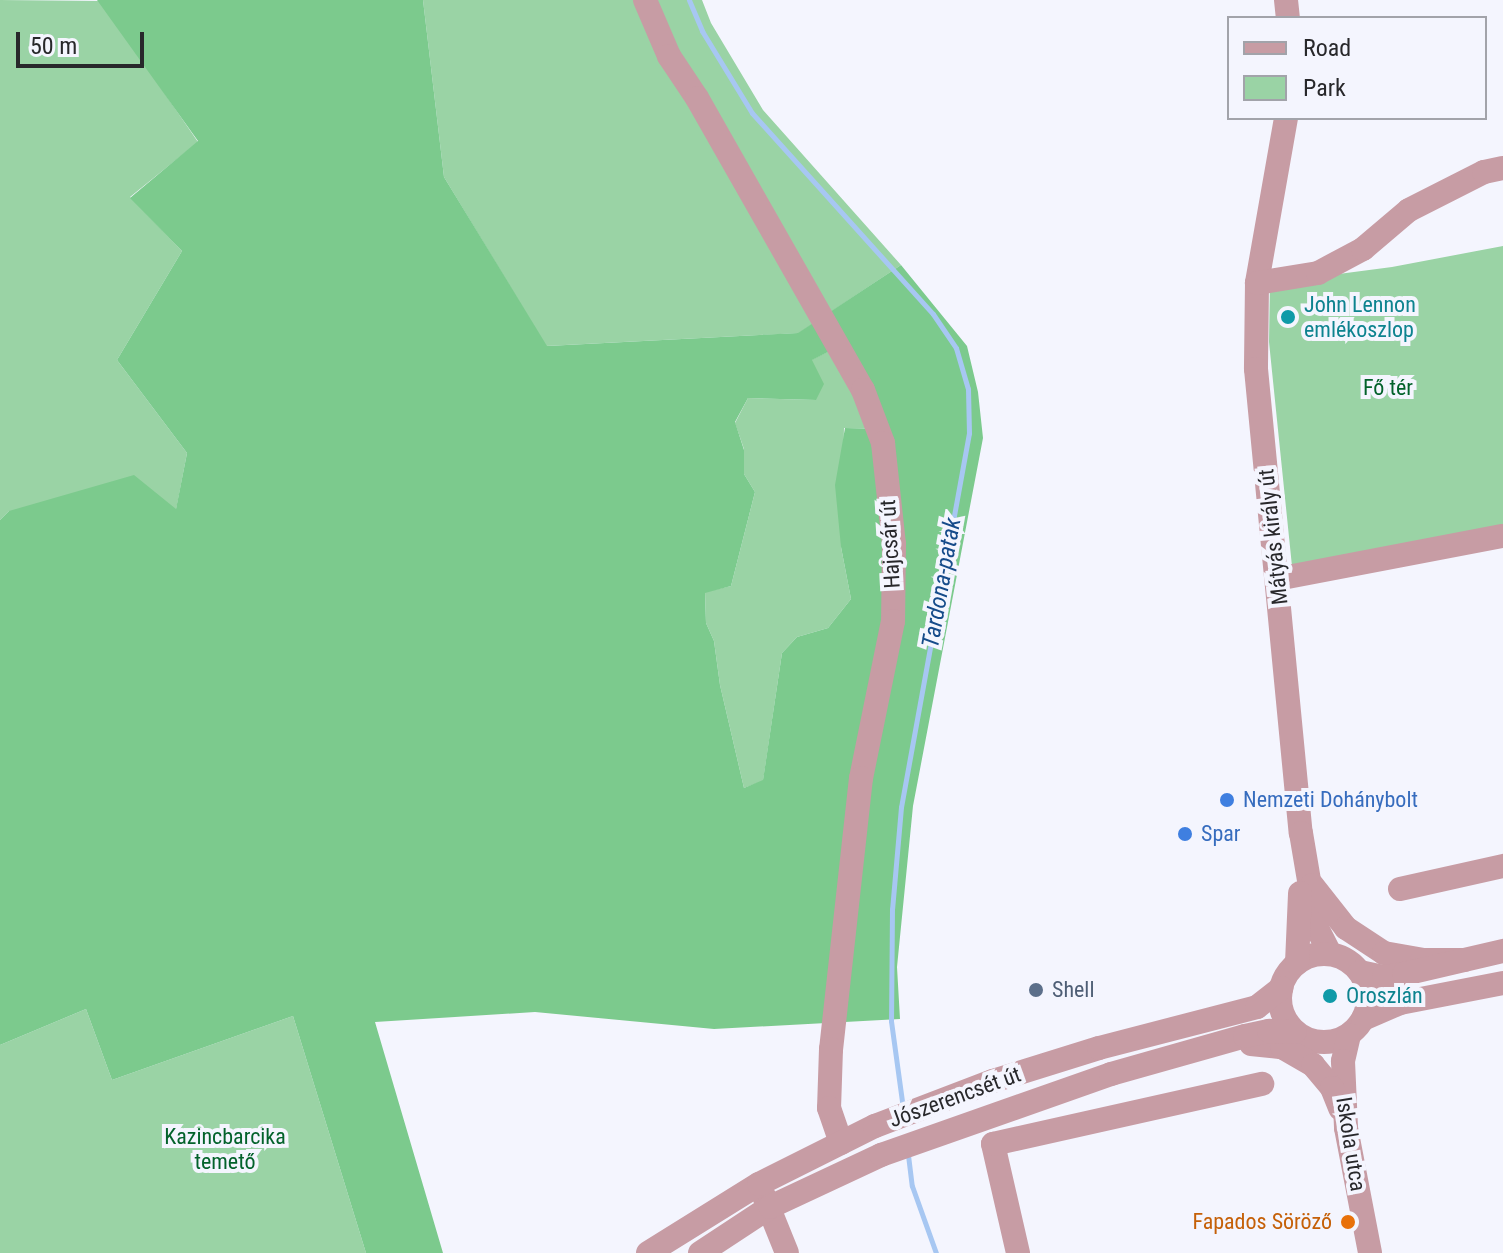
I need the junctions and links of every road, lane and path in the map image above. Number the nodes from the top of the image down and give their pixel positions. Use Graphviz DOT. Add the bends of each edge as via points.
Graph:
graph roads {
  1 [pos="645,0"];
  2 [pos="1286,120"];
  3 [pos="1503,168"];
  4 [pos="1257,283"];
  5 [pos="1503,536"];
  6 [pos="1277,579"];
  7 [pos="1301,833"];
  8 [pos="1503,866"];
  9 [pos="1308,878"];
  10 [pos="1400,889"];
  11 [pos="1503,951"];
  12 [pos="1330,954"];
  13 [pos="1464,960"];
  14 [pos="1297,963"];
  15 [pos="1360,972"];
  16 [pos="1503,983"];
  17 [pos="1281,988"];
  18 [pos="1356,1027"];
  19 [pos="1301,1035"];
  20 [pos="1193,1052"];
  21 [pos="1262,1084"];
  22 [pos="1332,1088"];
  23 [pos="1346,1128"];
  24 [pos="841,1143"];
  25 [pos="759,1184"];
  26 [pos="770,1207"];
  27 [pos="648,1253"];
  28 [pos="700,1253"];
  29 [pos="787,1253"];
  30 [pos="1018,1253"];
  31 [pos="1370,1253"];
  1 -- 24 [label="street, Hajcsár út" via="669,56 863,390 883,443 894,544 893,621 861,778 831,1049 829,1108"];
  2 -- 4 [label="street, Mátyás király út"];
  3 -- 4 [label="street" via="1484,172 1409,210 1363,249 1318,273"];
  4 -- 6 [label="street, Mátyás király út" via="1256,369"];
  5 -- 6 [label="street"];
  6 -- 7 [label="street, Mátyás király út"];
  7 -- 9 [label="street, Mátyás király út"];
  7 -- 14 [label="street"];
  8 -- 10 [label="street"];
  9 -- 12 [label="street, Mátyás király út" via="1317,928"];
  9 -- 13 [label="street" via="1346,928 1384,953"];
  11 -- 13 [label="street"];
  12 -- 14 [label="street"];
  12 -- 15 [label="street" via="1349,960"];
  13 -- 15 [label="street" via="1384,977"];
  14 -- 17 [label="street"];
  15 -- 18 [label="street" via="1369,996"];
  16 -- 18 [label="street" via="1400,1003"];
  17 -- 19 [label="street" via="1282,1012"];
  17 -- 24 [label="street, Jószerencsét út" via="1257,1007 1099,1048 928,1104"];
  18 -- 19 [label="street" via="1331,1042"];
  18 -- 23 [label="street, Iskola utca" via="1343,1061"];
  19 -- 20 [label="street, Jószerencsét út" via="1269,1031"];
  19 -- 22 [label="street"];
  20 -- 22 [label="street" via="1240,1044 1282,1047 1313,1065"];
  20 -- 26 [label="street, Jószerencsét út" via="1111,1074 881,1155"];
  21 -- 30 [label="street" via="993,1144"];
  22 -- 23 [label="street"];
  23 -- 31 [label="street, Iskola utca"];
  24 -- 25 [label="street, Jószerencsét út"];
  25 -- 26 [label="street"];
  25 -- 27 [label="street, Jószerencsét út"];
  26 -- 28 [label="street, Jószerencsét út"];
  26 -- 29 [label="street"];
}
